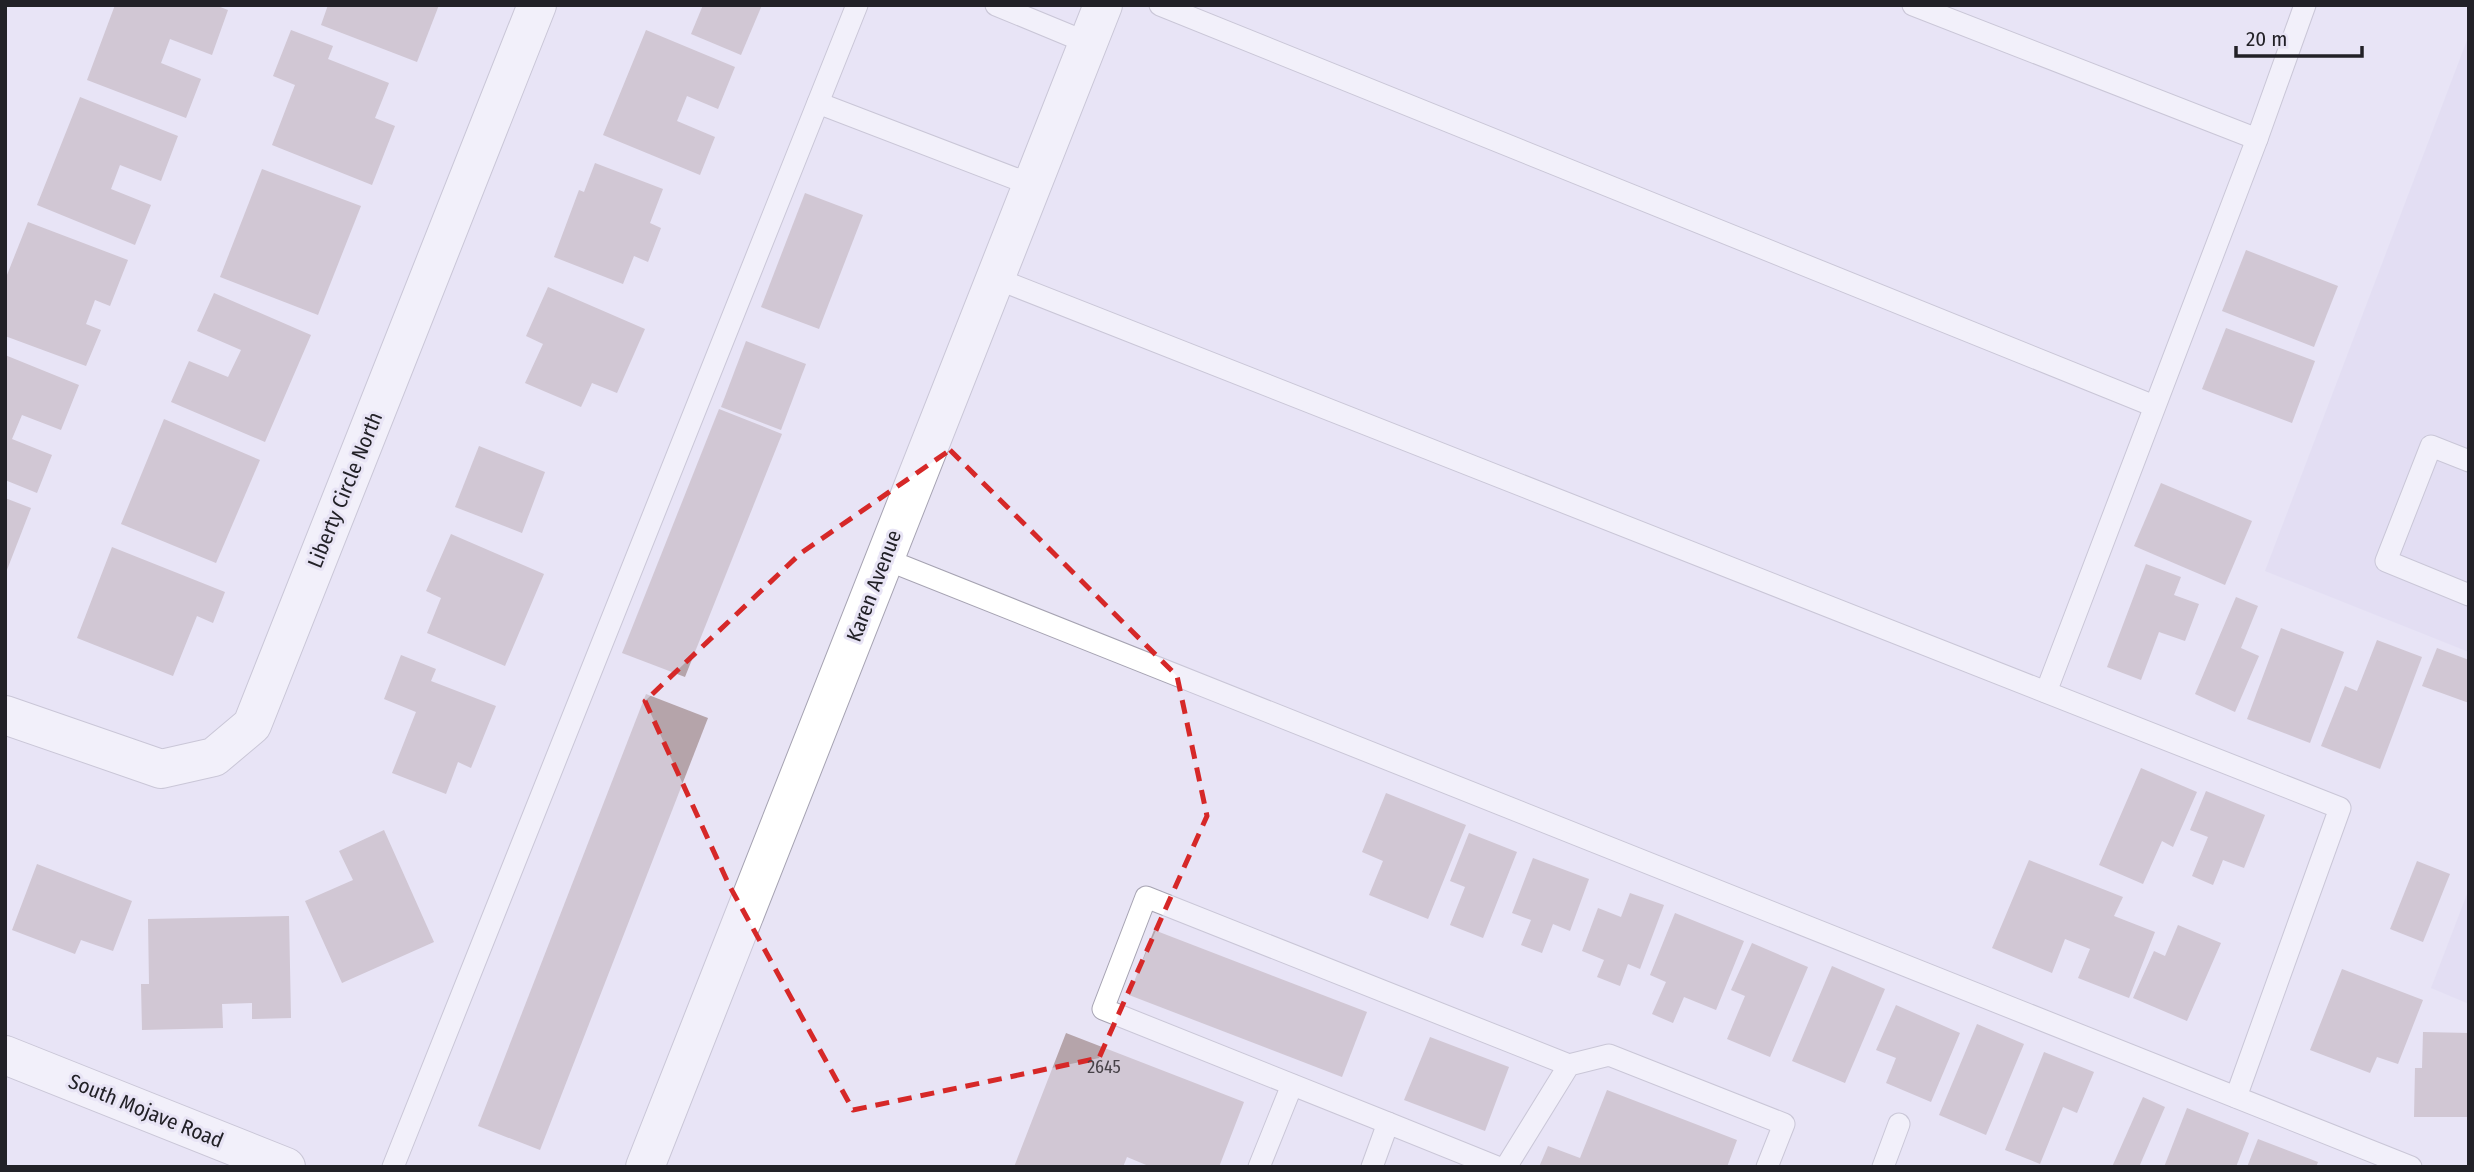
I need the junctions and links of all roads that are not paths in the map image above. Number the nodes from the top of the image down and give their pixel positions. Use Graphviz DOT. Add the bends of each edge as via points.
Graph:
graph roads {
  1 [pos="537,5"];
  2 [pos="857,5"];
  3 [pos="996,5"];
  4 [pos="1102,5"];
  5 [pos="1160,5"];
  6 [pos="1913,5"];
  7 [pos="2305,5"];
  8 [pos="1088,43"];
  9 [pos="818,103"];
  10 [pos="2257,139"];
  11 [pos="1032,185"];
  12 [pos="995,278"];
  13 [pos="2154,407"];
  14 [pos="2469,461"];
  15 [pos="885,559"];
  16 [pos="2469,595"];
  17 [pos="2046,692"];
  18 [pos="5,715"];
  19 [pos="5,1055"];
  20 [pos="1569,1065"];
  21 [pos="1292,1085"];
  22 [pos="2236,1097"];
  23 [pos="1388,1124"];
  24 [pos="1899,1124"];
  25 [pos="286,1167"];
  26 [pos="393,1167"];
  27 [pos="645,1167"];
  28 [pos="1259,1167"];
  29 [pos="1372,1167"];
  30 [pos="1497,1167"];
  31 [pos="1506,1167"];
  32 [pos="1767,1167"];
  33 [pos="1883,1167"];
  34 [pos="2411,1167"];
  1 -- 18 [label="street, Liberty Circle North" via="252,724 214,757 161,769"];
  2 -- 9 [label="lane"];
  3 -- 8 [label="lane"];
  4 -- 8 [label="street, Karen Avenue"];
  5 -- 13 [label="lane"];
  6 -- 10 [label="lane"];
  7 -- 10 [label="lane"];
  8 -- 11 [label="street, Karen Avenue"];
  9 -- 11 [label="lane"];
  9 -- 26 [label="lane"];
  10 -- 13 [label="lane"];
  11 -- 12 [label="street, Karen Avenue"];
  12 -- 15 [label="street, Karen Avenue"];
  12 -- 17 [label="lane"];
  13 -- 17 [label="lane"];
  14 -- 16 [label="lane" via="2431,446 2386,561"];
  15 -- 22 [label="lane"];
  15 -- 27 [label="street, Karen Avenue"];
  17 -- 22 [label="lane" via="2340,808"];
  19 -- 25 [label="street, South Mojave Road"];
  20 -- 21 [label="lane" via="1146,897 1103,1009"];
  20 -- 31 [label="lane"];
  20 -- 32 [label="lane" via="1609,1055 1784,1124"];
  21 -- 23 [label="lane"];
  21 -- 28 [label="lane"];
  22 -- 34 [label="lane"];
  23 -- 29 [label="lane"];
  23 -- 30 [label="lane"];
  24 -- 33 [label="lane"];
}
